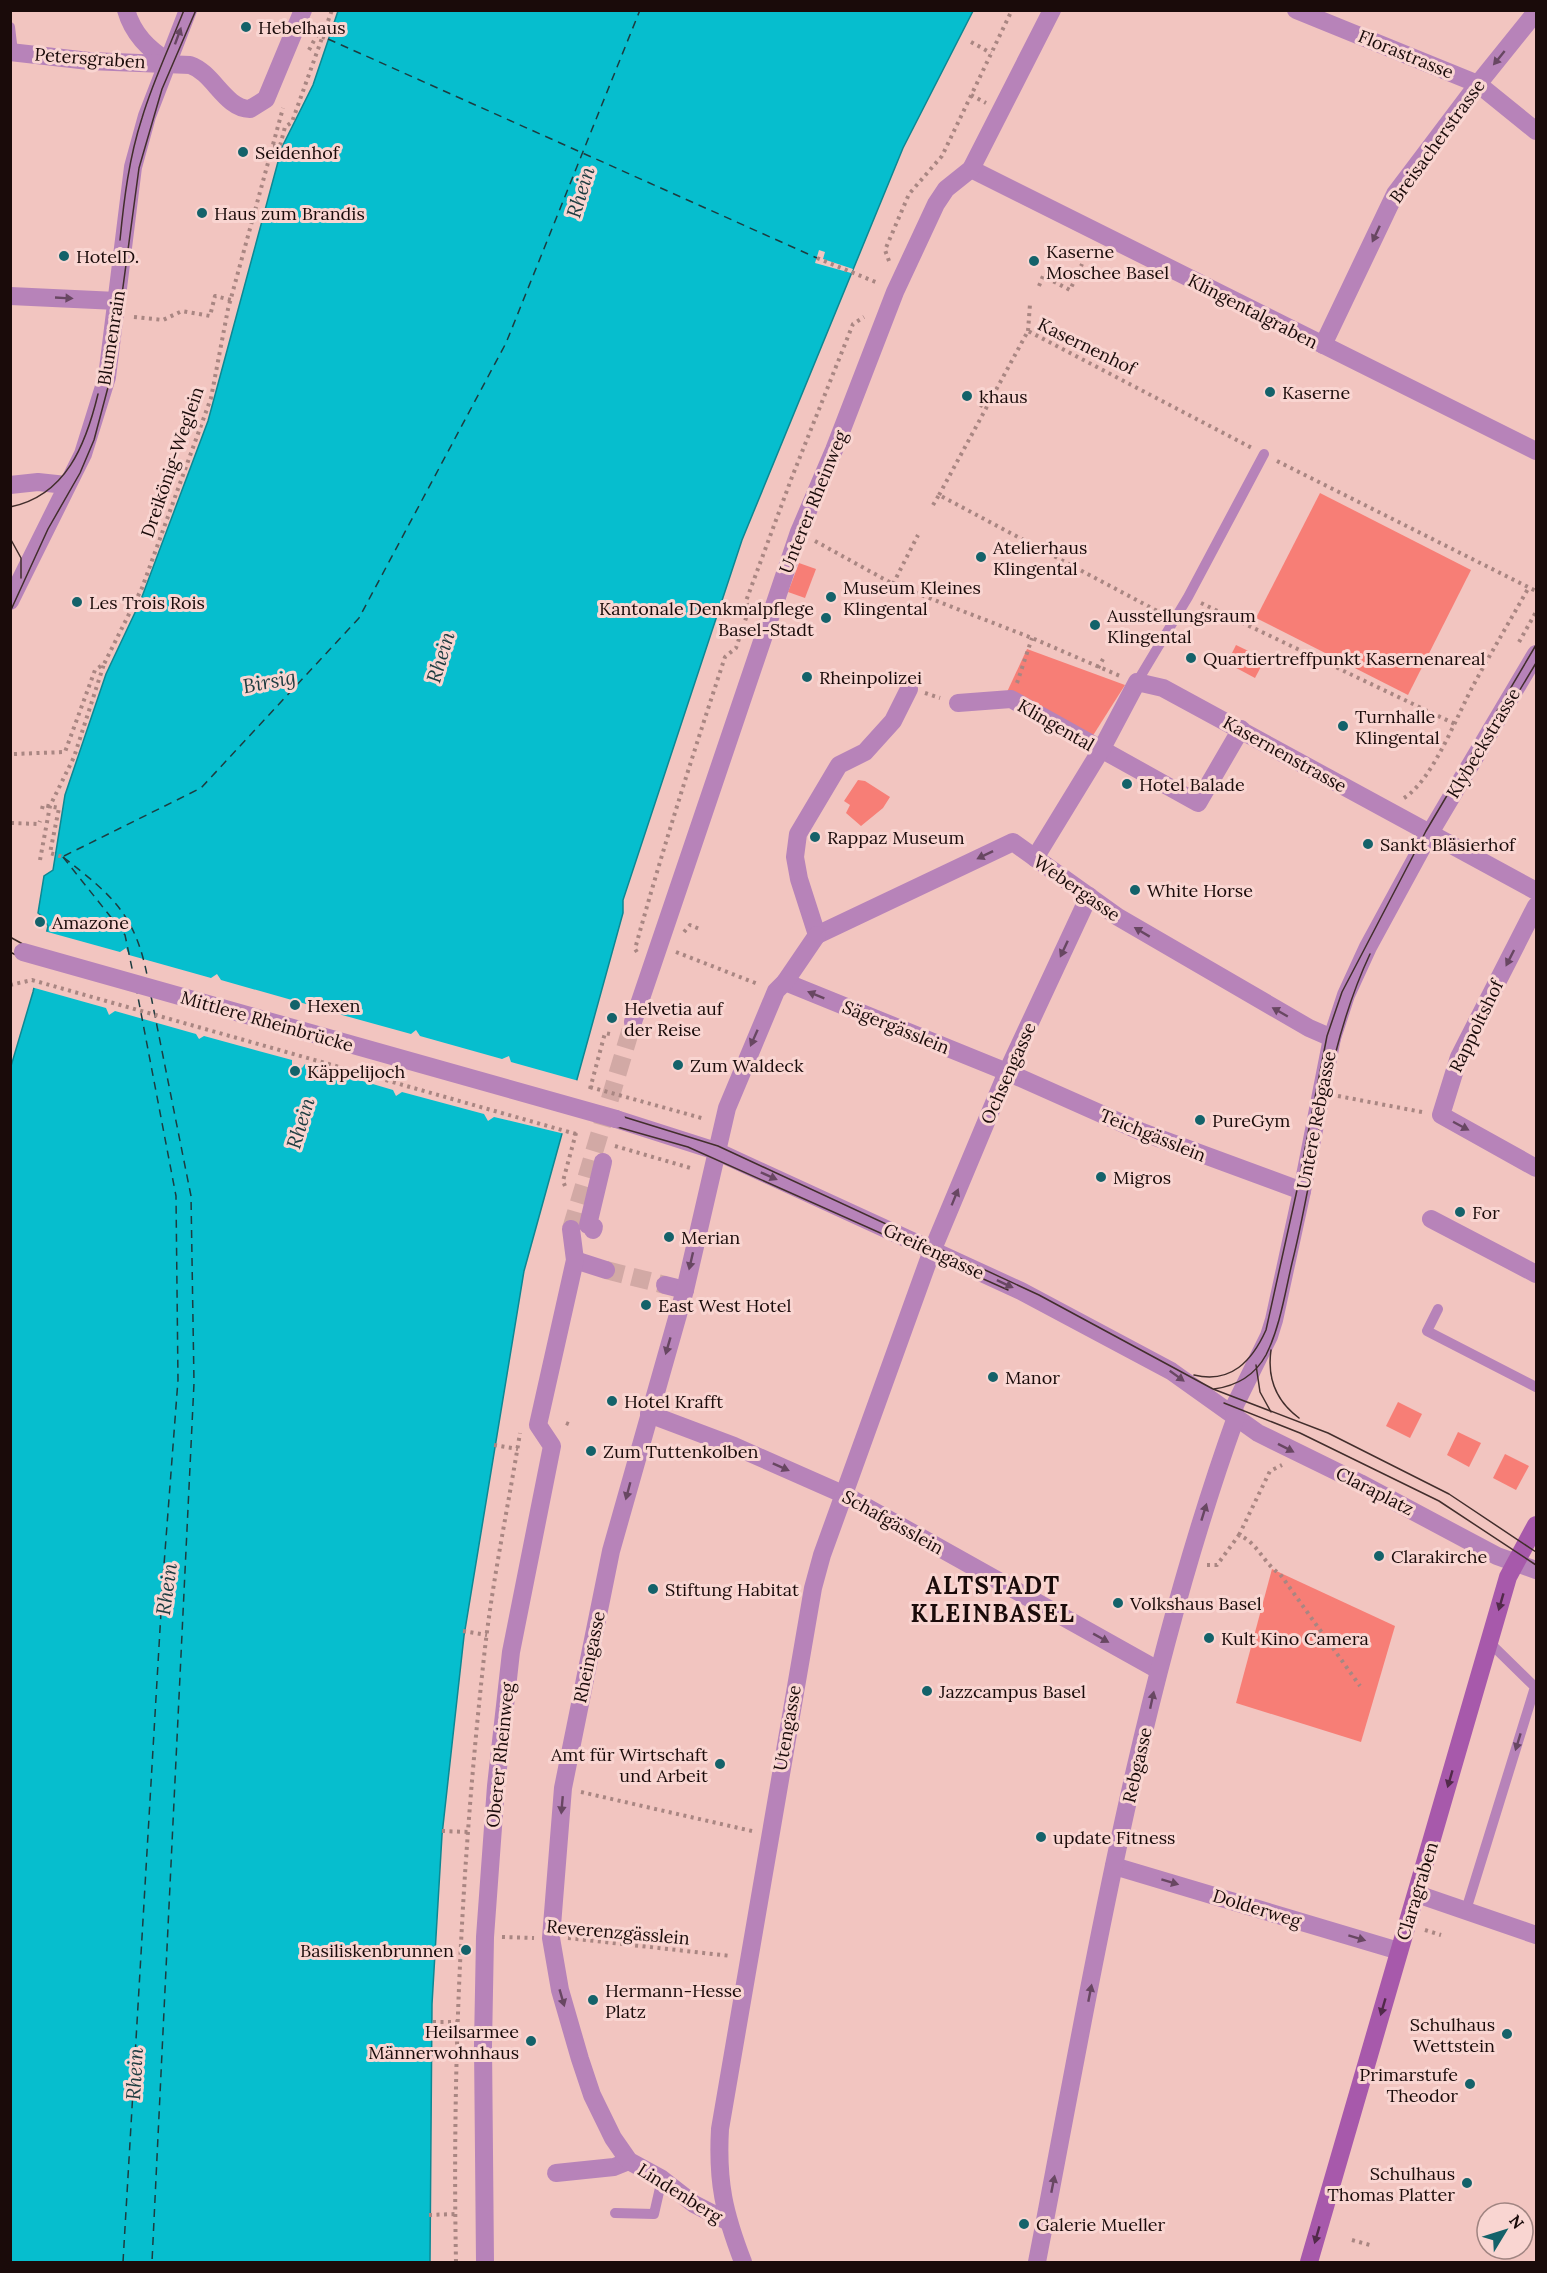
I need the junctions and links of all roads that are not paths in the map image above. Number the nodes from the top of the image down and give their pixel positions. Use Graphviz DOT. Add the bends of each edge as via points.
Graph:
graph roads {
  1 [pos="126,10"];
  2 [pos="188,10"];
  3 [pos="303,10"];
  4 [pos="1052,10"];
  5 [pos="1296,10"];
  6 [pos="1536,12"];
  7 [pos="10,27"];
  8 [pos="12,52"];
  9 [pos="169,62"];
  10 [pos="1478,84"];
  11 [pos="1536,131"];
  12 [pos="971,170"];
  13 [pos="10,296"];
  14 [pos="116,308"];
  15 [pos="1323,345"];
  16 [pos="1536,451"];
  17 [pos="1264,454"];
  18 [pos="10,485"];
  19 [pos="66,485"];
  20 [pos="10,601"];
  21 [pos="1536,654"];
  22 [pos="1137,682"];
  23 [pos="909,689"];
  24 [pos="958,703"];
  25 [pos="1241,729"];
  26 [pos="1101,750"];
  27 [pos="1430,833"];
  28 [pos="1035,858"];
  29 [pos="1536,891"];
  30 [pos="1089,896"];
  31 [pos="1536,906"];
  32 [pos="817,935"];
  33 [pos="17,948"];
  34 [pos="785,982"];
  35 [pos="633,1022"];
  36 [pos="1332,1038"];
  37 [pos="1007,1072"];
  38 [pos="616,1119"];
  39 [pos="716,1151"];
  40 [pos="603,1162"];
  41 [pos="1536,1168"];
  42 [pos="1302,1191"];
  43 [pos="1431,1219"];
  44 [pos="571,1229"];
  45 [pos="593,1230"];
  46 [pos="933,1251"];
  47 [pos="575,1260"];
  48 [pos="606,1270"];
  49 [pos="1536,1274"];
  50 [pos="665,1286"];
  51 [pos="684,1290"];
  52 [pos="1438,1309"];
  53 [pos="1536,1387"];
  54 [pos="649,1414"];
  55 [pos="1236,1417"];
  56 [pos="845,1495"];
  57 [pos="1536,1525"];
  58 [pos="1515,1563"];
  59 [pos="1536,1570"];
  60 [pos="1489,1642"];
  61 [pos="1158,1671"];
  62 [pos="1114,1866"];
  63 [pos="1417,1894"];
  64 [pos="1466,1910"];
  65 [pos="1536,1935"];
  66 [pos="1399,1951"];
  67 [pos="629,2161"];
  68 [pos="556,2173"];
  69 [pos="662,2180"];
  70 [pos="615,2213"];
  71 [pos="727,2220"];
  72 [pos="485,2262"];
  73 [pos="743,2262"];
  74 [pos="1037,2262"];
  75 [pos="1309,2262"];
  1 -- 9 [label="street" via="137,35 150,50"];
  9 -- 2 [label="street, Blumenrain, one-way"];
  3 -- 9 [label="street" via="269,93 256,107 243,109 235,105 197,67"];
  4 -- 12 [label="street, Unterer Rheinweg"];
  5 -- 10 [label="street, Florastrasse"];
  6 -- 10 [label="street, Breisacherstrasse, one-way"];
  7 -- 8 [label="lane"];
  8 -- 9 [label="street, Petersgraben" via="89,61"];
  9 -- 14 [label="street, Blumenrain" via="145,122 133,167"];
  10 -- 11 [label="street, Florastrasse"];
  10 -- 15 [label="street, Breisacherstrasse, one-way" via="1395,194"];
  12 -- 15 [label="street, Klingentalgraben"];
  12 -- 35 [label="street, Unterer Rheinweg" via="946,189 936,204 895,291 799,531"];
  13 -- 14 [label="street, one-way"];
  14 -- 19 [label="street, Blumenrain" via="99,407"];
  15 -- 16 [label="street, Klingentalgraben"];
  17 -- 22 [label="lane" via="1175,621"];
  18 -- 19 [label="street"];
  19 -- 20 [label="street, Blumenrain"];
  21 -- 27 [label="street, Klybeckstrasse"];
  22 -- 25 [label="street, Kasernenstrasse" via="1163,688"];
  22 -- 26 [label="street, Klingental"];
  23 -- 32 [label="street" via="893,721 865,752 839,765 798,834 795,857 799,879"];
  24 -- 26 [label="street, Klingental" via="1011,699"];
  25 -- 26 [label="street, Klingental" via="1198,803"];
  25 -- 27 [label="street, Kasernenstrasse"];
  26 -- 28 [label="street, Klingental"];
  27 -- 29 [label="street, Kasernenstrasse"];
  27 -- 36 [label="street, Untere Rebgasse" via="1357,970"];
  28 -- 30 [label="street, Webergasse"];
  28 -- 32 [label="street, Webergasse, one-way" via="1013,842"];
  36 -- 30 [label="street, Webergasse, one-way" via="1192,962"];
  30 -- 37 [label="street, Ochsengasse, one-way"];
  31 -- 41 [label="street, Rappoltshof, one-way" via="1459,1057 1441,1115"];
  32 -- 34 [label="street, Rheingasse"];
  33 -- 38 [label="street, Mittlere Rheinbrücke, bridge"];
  37 -- 34 [label="street, Sägergässlein, one-way"];
  34 -- 39 [label="street, Rheingasse, one-way" via="776,991 753,1042"];
  36 -- 42 [label="street, Untere Rebgasse"];
  37 -- 42 [label="street, Teichgässlein" via="1142,1132"];
  46 -- 37 [label="street, Ochsengasse, one-way"];
  38 -- 39 [label="street, Greifengasse"];
  39 -- 46 [label="street, Greifengasse, one-way"];
  39 -- 51 [label="street, Rheingasse, one-way"];
  40 -- 45 [label="street" via="588,1225"];
  42 -- 55 [label="street, Untere Rebgasse" via="1269,1336 1234,1407"];
  43 -- 49 [label="street" via="1469,1247"];
  44 -- 47 [label="street"];
  46 -- 55 [label="street, Greifengasse, one-way" via="1021,1292 1171,1371"];
  46 -- 56 [label="street, Utengasse"];
  47 -- 48 [label="street"];
  47 -- 72 [label="street, Oberer Rheinweg" via="538,1425 552,1446 511,1652 496,1786 485,1937"];
  50 -- 51 [label="street"];
  51 -- 54 [label="street, Rheingasse, one-way"];
  52 -- 53 [label="lane" via="1427,1330"];
  54 -- 56 [label="street, Schafgässlein, one-way"];
  54 -- 67 [label="street, Rheingasse, one-way" via="611,1551 563,1788 551,1938 560,1990 592,2095"];
  55 -- 58 [label="street, Claraplatz, one-way" via="1290,1451"];
  61 -- 55 [label="street, Rebgasse, one-way"];
  56 -- 61 [label="street, Schafgässlein, one-way"];
  56 -- 71 [label="street, Utengasse" via="813,1588 747,1957 720,2129 718,2170"];
  57 -- 58 [label="street, Claragraben"];
  58 -- 59 [label="street, Claraplatz"];
  58 -- 60 [label="street, Claragraben, one-way"];
  60 -- 63 [label="street, Claragraben, one-way"];
  60 -- 64 [label="lane, one-way" via="1535,1687"];
  62 -- 61 [label="street, Rebgasse, one-way"];
  62 -- 66 [label="street, Dolderweg, one-way"];
  74 -- 62 [label="street, Rebgasse, one-way"];
  63 -- 64 [label="street"];
  63 -- 66 [label="street, Claragraben"];
  64 -- 65 [label="street"];
  66 -- 75 [label="street, Claragraben, one-way"];
  67 -- 68 [label="street, Lindenberg" via="614,2167"];
  67 -- 69 [label="street, Lindenberg"];
  69 -- 70 [label="lane" via="654,2214"];
  69 -- 71 [label="street, Lindenberg" via="694,2204"];
  71 -- 73 [label="street, Lindenberg"];
}
